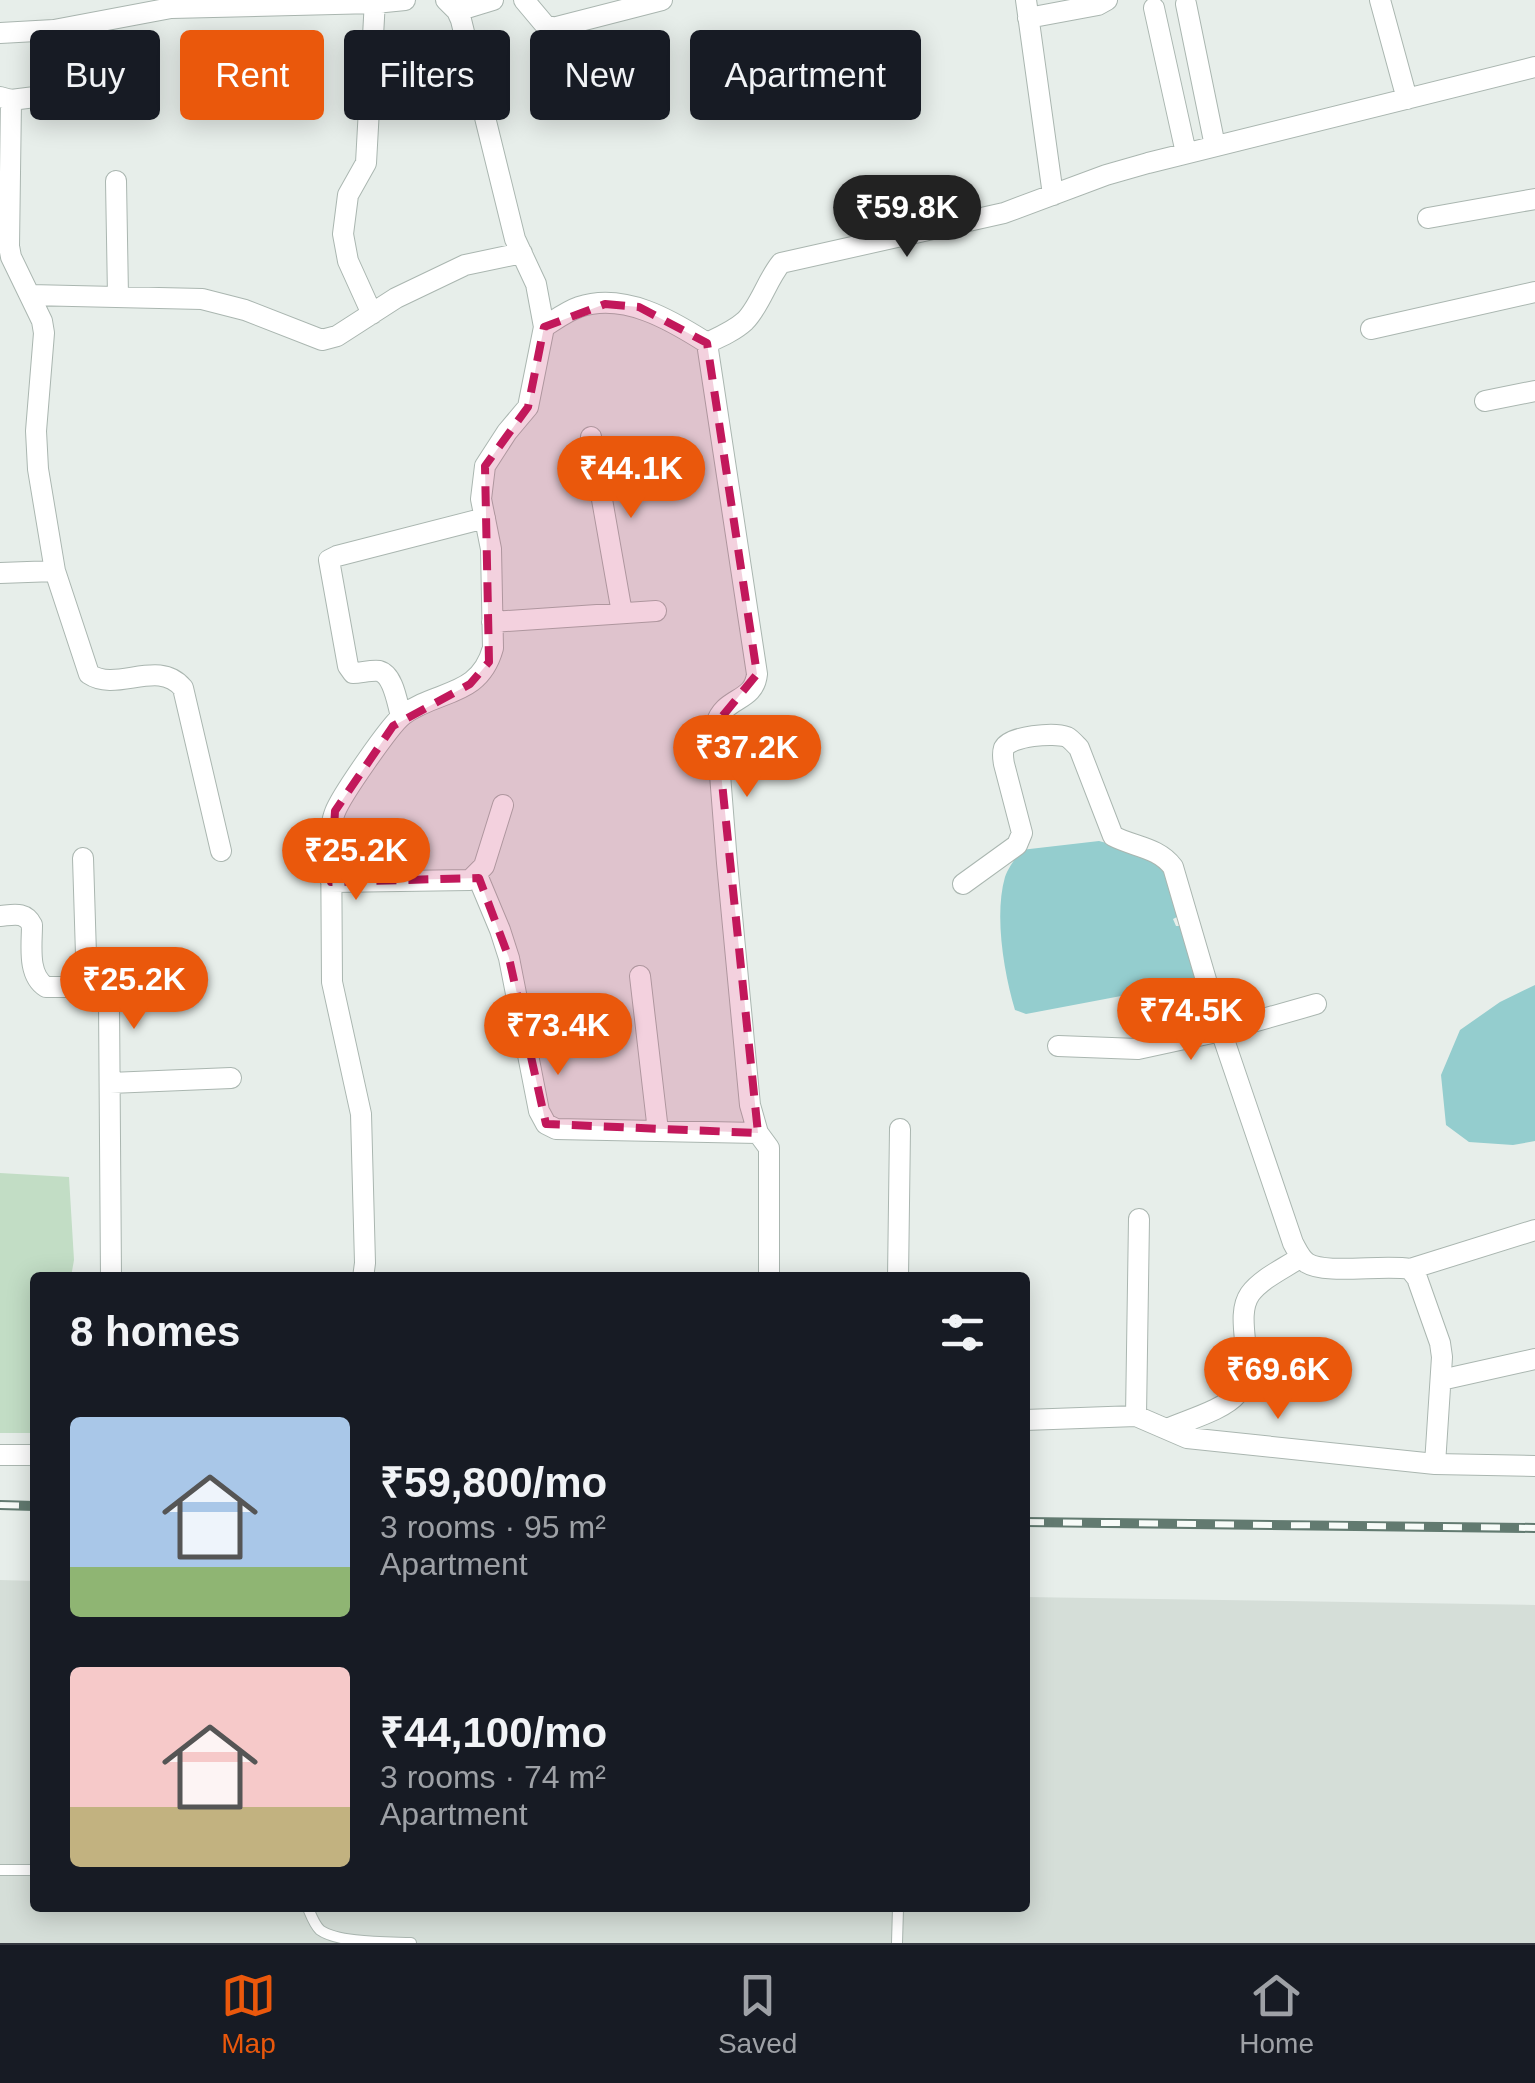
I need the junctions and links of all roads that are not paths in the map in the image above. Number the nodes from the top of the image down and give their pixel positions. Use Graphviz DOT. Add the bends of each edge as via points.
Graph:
graph roads {
  1 [pos="405,0"];
  2 [pos="493,0"];
  3 [pos="524,0"];
  4 [pos="662,0"];
  5 [pos="1108,0"];
  6 [pos="1380,0"];
  7 [pos="375,2"];
  8 [pos="170,4"];
  9 [pos="1186,4"];
  10 [pos="451,5"];
  11 [pos="1154,8"];
  12 [pos="1027,9"];
  13 [pos="54,30"];
  14 [pos="30,31"];
  15 [pos="0,33"];
  16 [pos="1535,67"];
  17 [pos="1407,98"];
  18 [pos="6,99"];
  19 [pos="1216,146"];
  20 [pos="1186,153"];
  21 [pos="116,181"];
  22 [pos="1053,195"];
  23 [pos="1535,199"];
  24 [pos="1428,218"];
  25 [pos="522,253"];
  26 [pos="1535,292"];
  27 [pos="30,294"];
  28 [pos="118,296"];
  29 [pos="372,314"];
  30 [pos="544,327"];
  31 [pos="1371,329"];
  32 [pos="708,342"];
  33 [pos="1535,391"];
  34 [pos="1485,401"];
  35 [pos="590,437"];
  36 [pos="485,518"];
  37 [pos="55,571"];
  38 [pos="0,573"];
  39 [pos="656,611"];
  40 [pos="622,613"];
  41 [pos="492,622"];
  42 [pos="402,716"];
  43 [pos="503,804"];
  44 [pos="221,851"];
  45 [pos="83,858"];
  46 [pos="477,875"];
  47 [pos="331,882"];
  48 [pos="963,884"];
  49 [pos="0,916"];
  50 [pos="640,976"];
  51 [pos="87,986"];
  52 [pos="1316,1004"];
  53 [pos="1221,1031"];
  54 [pos="1058,1046"];
  55 [pos="231,1078"];
  56 [pos="110,1083"];
  57 [pos="900,1129"];
  58 [pos="658,1131"];
  59 [pos="758,1133"];
  60 [pos="1140,1219"];
  61 [pos="1535,1230"];
  62 [pos="1302,1257"];
  63 [pos="1410,1269"];
  64 [pos="111,1272"];
  65 [pos="364,1272"];
  66 [pos="769,1272"];
  67 [pos="898,1272"];
  68 [pos="1535,1359"];
  69 [pos="1441,1380"];
  70 [pos="1136,1416"];
  71 [pos="1030,1420"];
  72 [pos="1167,1429"];
  73 [pos="0,1455"];
  74 [pos="30,1455"];
  75 [pos="1435,1464"];
  76 [pos="1535,1466"];
  77 [pos="0,1870"];
  78 [pos="30,1870"];
  79 [pos="309,1912"];
  80 [pos="898,1912"];
  81 [pos="411,1943"];
  82 [pos="896,1943"];
  1 -- 7 [label="street"];
  2 -- 10 [label="street"];
  3 -- 4 [label="street" via="553,28"];
  5 -- 12 [label="street"];
  6 -- 17 [label="street"];
  7 -- 8 [label="street"];
  7 -- 29 [label="street" via="366,163 348,195 343,234"];
  8 -- 13 [label="street"];
  9 -- 19 [label="street"];
  10 -- 25 [label="street"];
  11 -- 20 [label="street"];
  12 -- 22 [label="street"];
  14 -- 15 [label="street"];
  16 -- 17 [label="street"];
  17 -- 19 [label="street"];
  18 -- 27 [label="street" via="9,246"];
  19 -- 20 [label="street"];
  20 -- 22 [label="street"];
  21 -- 28 [label="street"];
  22 -- 32 [label="street" via="1004,213 781,263 747,319"];
  23 -- 24 [label="street"];
  25 -- 29 [label="street" via="465,265"];
  25 -- 30 [label="street"];
  26 -- 31 [label="street"];
  27 -- 28 [label="street"];
  27 -- 37 [label="street" via="44,333 36,451"];
  28 -- 29 [label="street" via="202,299 322,340"];
  30 -- 32 [label="street" via="579,307 639,307"];
  30 -- 36 [label="street" via="528,407 486,466"];
  32 -- 59 [label="street" via="757,674 748,694 726,705 716,724 750,1105"];
  33 -- 34 [label="street"];
  35 -- 40 [label="street"];
  36 -- 41 [label="street"];
  36 -- 42 [label="street" via="329,560 348,666 353,673 384,673"];
  37 -- 38 [label="street"];
  37 -- 44 [label="street" via="89,674 107,680 163,675 182,688"];
  39 -- 40 [label="street"];
  40 -- 41 [label="street"];
  41 -- 42 [label="street" via="493,648 482,675"];
  42 -- 47 [label="street" via="335,811"];
  43 -- 46 [label="street"];
  45 -- 51 [label="street"];
  46 -- 47 [label="street" via="460,882"];
  46 -- 58 [label="street" via="509,958 546,1124"];
  47 -- 65 [label="street" via="332,982 361,1114"];
  48 -- 53 [label="street" via="1017,846 1022,834 1005,746 1012,740 1069,738 1114,836 1166,856 1173,866"];
  49 -- 51 [label="street" via="22,914 32,925 40,984"];
  50 -- 58 [label="street"];
  51 -- 56 [label="street" via="100,986 109,1001"];
  52 -- 53 [label="street"];
  53 -- 54 [label="street" via="1128,1051"];
  53 -- 62 [label="street" via="1292,1244"];
  55 -- 56 [label="street"];
  56 -- 64 [label="street"];
  57 -- 67 [label="street"];
  58 -- 59 [label="street"];
  59 -- 66 [label="street" via="770,1159"];
  60 -- 70 [label="street"];
  61 -- 63 [label="street"];
  62 -- 63 [label="street" via="1323,1268"];
  62 -- 72 [label="street" via="1249,1296 1246,1372 1237,1394"];
  63 -- 69 [label="street" via="1440,1342"];
  68 -- 69 [label="street"];
  69 -- 75 [label="street"];
  70 -- 71 [label="street"];
  70 -- 72 [label="street"];
  72 -- 75 [label="street" via="1187,1438"];
  73 -- 74 [label="street"];
  75 -- 76 [label="street"];
  77 -- 78 [label="lane"];
  79 -- 81 [label="lane" via="330,1936"];
  80 -- 82 [label="lane"];
}
